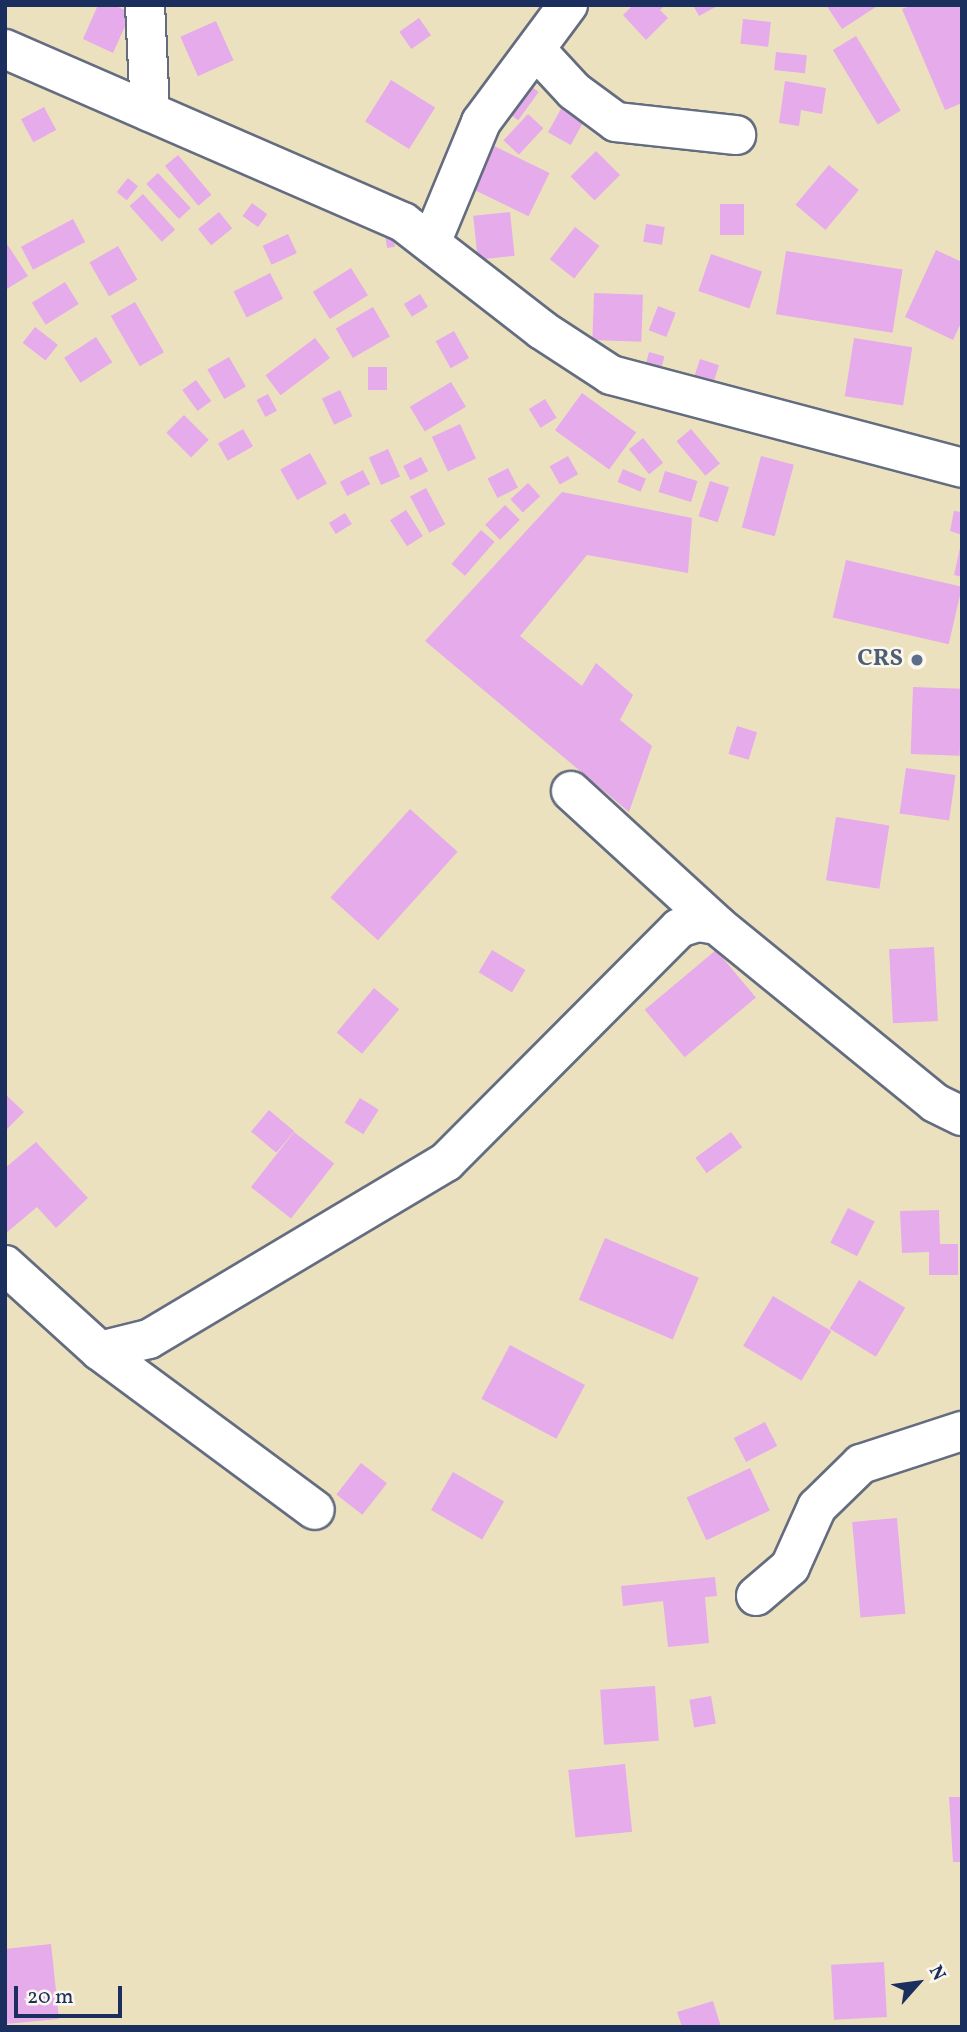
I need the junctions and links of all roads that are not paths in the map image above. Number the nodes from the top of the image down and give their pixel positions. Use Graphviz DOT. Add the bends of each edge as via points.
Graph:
graph roads {
  1 [pos="145,5"];
  2 [pos="568,5"];
  3 [pos="5,49"];
  4 [pos="537,51"];
  5 [pos="150,112"];
  6 [pos="736,135"];
  7 [pos="431,243"];
  8 [pos="962,468"];
  9 [pos="571,791"];
  10 [pos="717,925"];
  11 [pos="962,1116"];
  12 [pos="5,1265"];
  13 [pos="100,1351"];
  14 [pos="962,1431"];
  15 [pos="315,1510"];
  16 [pos="756,1595"];
  1 -- 5 [label="street"];
  2 -- 4 [label="street"];
  3 -- 5 [label="street"];
  4 -- 6 [label="street" via="574,90 616,122"];
  4 -- 7 [label="street" via="481,122"];
  5 -- 7 [label="street" via="403,222"];
  7 -- 8 [label="street" via="542,330 611,375"];
  9 -- 10 [label="street"];
  10 -- 11 [label="street" via="935,1103"];
  10 -- 13 [label="street" via="698,922 679,928 446,1162 149,1339"];
  12 -- 13 [label="street"];
  13 -- 15 [label="street"];
  14 -- 16 [label="street" via="861,1464 817,1507 790,1567"];
}
